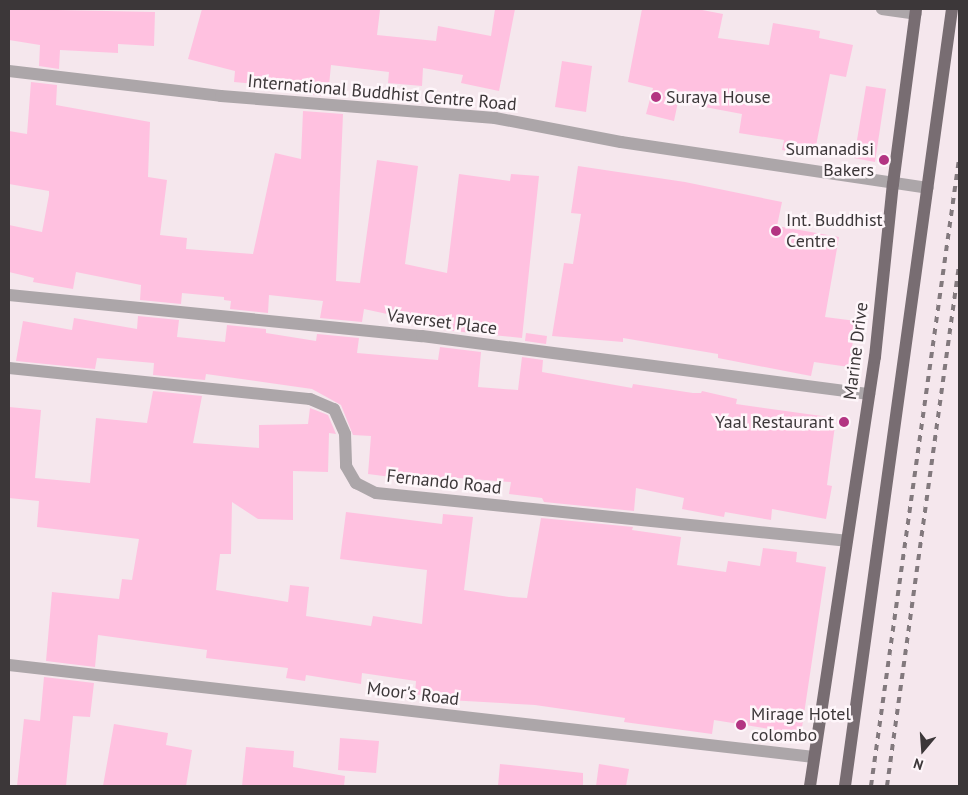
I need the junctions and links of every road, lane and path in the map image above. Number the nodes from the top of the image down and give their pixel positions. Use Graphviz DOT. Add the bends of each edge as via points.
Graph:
graph roads {
  1 [pos="882,9"];
  2 [pos="952,9"];
  3 [pos="916,12"];
  4 [pos="9,71"];
  5 [pos="893,184"];
  6 [pos="928,188"];
  7 [pos="9,295"];
  8 [pos="9,368"];
  9 [pos="869,394"];
  10 [pos="847,541"];
  11 [pos="9,665"];
  12 [pos="814,757"];
  13 [pos="810,786"];
  14 [pos="845,786"];
  1 -- 3 [label="street"];
  2 -- 6 [label="main road"];
  3 -- 5 [label="main road, Marine Drive"];
  4 -- 5 [label="street, International Buddhist Centre Road" via="221,96 495,118 620,142"];
  5 -- 6 [label="street, International Buddhist Centre Road"];
  5 -- 9 [label="main road, Marine Drive"];
  6 -- 14 [label="main road"];
  7 -- 9 [label="street, Vaverset Place" via="422,336"];
  8 -- 10 [label="street, Fernando Road" via="310,399 334,409 345,434 346,466 356,483 376,492"];
  9 -- 10 [label="main road, Marine Drive"];
  10 -- 12 [label="main road, Marine Drive"];
  11 -- 12 [label="street, Moor's Road"];
  12 -- 13 [label="main road, Marine Drive"];
}
